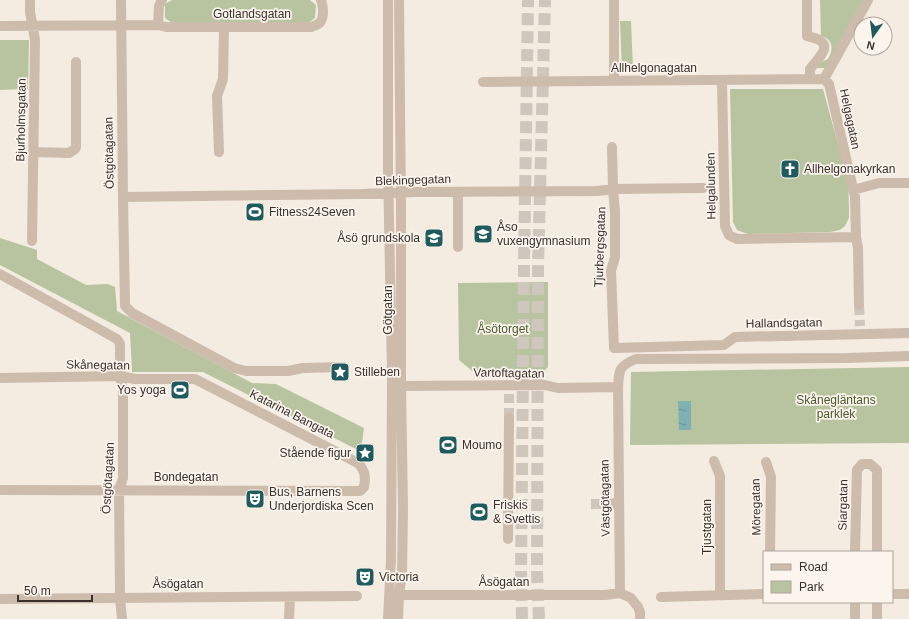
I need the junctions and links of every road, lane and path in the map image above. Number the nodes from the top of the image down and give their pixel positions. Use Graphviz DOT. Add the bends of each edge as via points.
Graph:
graph roads {
  1 [pos="30,0"];
  2 [pos="121,0"];
  3 [pos="162,0"];
  4 [pos="321,0"];
  5 [pos="388,0"];
  6 [pos="399,0"];
  7 [pos="614,0"];
  8 [pos="807,0"];
  9 [pos="868,0"];
  10 [pos="121,25"];
  11 [pos="158,25"];
  12 [pos="0,26"];
  13 [pos="33,26"];
  14 [pos="224,27"];
  15 [pos="76,62"];
  16 [pos="810,79"];
  17 [pos="824,79"];
  18 [pos="614,80"];
  19 [pos="722,81"];
  20 [pos="483,82"];
  21 [pos="612,148"];
  22 [pos="33,152"];
  23 [pos="219,152"];
  24 [pos="909,183"];
  25 [pos="703,188"];
  26 [pos="613,189"];
  27 [pos="853,190"];
  28 [pos="458,192"];
  29 [pos="389,193"];
  30 [pos="401,193"];
  31 [pos="123,197"];
  32 [pos="856,237"];
  33 [pos="32,241"];
  34 [pos="458,247"];
  35 [pos="0,274"];
  36 [pos="859,305"];
  37 [pos="909,333"];
  38 [pos="614,348"];
  39 [pos="909,356"];
  40 [pos="343,367"];
  41 [pos="120,376"];
  42 [pos="0,378"];
  43 [pos="195,378"];
  44 [pos="401,386"];
  45 [pos="618,387"];
  46 [pos="509,418"];
  47 [pos="714,461"];
  48 [pos="766,462"];
  49 [pos="365,481"];
  50 [pos="0,490"];
  51 [pos="119,490"];
  52 [pos="618,503"];
  53 [pos="603,504"];
  54 [pos="508,539"];
  55 [pos="770,551"];
  56 [pos="855,551"];
  57 [pos="877,551"];
  58 [pos="620,593"];
  59 [pos="763,594"];
  60 [pos="893,594"];
  61 [pos="909,594"];
  62 [pos="394,595"];
  63 [pos="720,595"];
  64 [pos="357,596"];
  65 [pos="290,597"];
  66 [pos="661,597"];
  67 [pos="120,598"];
  68 [pos="0,600"];
  69 [pos="855,603"];
  70 [pos="876,603"];
  71 [pos="122,619"];
  72 [pos="289,619"];
  73 [pos="388,619"];
  74 [pos="398,619"];
  75 [pos="640,619"];
  76 [pos="855,619"];
  77 [pos="877,619"];
  1 -- 13 [label="street, Bjurholmsgatan"];
  2 -- 10 [label="street, Östgötagatan"];
  3 -- 11 [label="street" via="159,6"];
  4 -- 14 [label="street, Gotlandsgatan" via="322,20 319,25"];
  5 -- 29 [label="street, Götgatan"];
  6 -- 30 [label="street, Götgatan"];
  7 -- 18 [label="street"];
  8 -- 16 [label="street" via="807,36 819,40 824,48 822,56 810,69"];
  9 -- 17 [label="street, Helgagatan"];
  10 -- 11 [label="street, Gotlandsgatan"];
  10 -- 13 [label="street, Gotlandsgatan"];
  10 -- 31 [label="street, Östgötagatan"];
  11 -- 14 [label="street, Gotlandsgatan"];
  12 -- 13 [label="street, Gotlandsgatan"];
  13 -- 22 [label="street, Bjurholmsgatan"];
  14 -- 23 [label="street" via="223,79 217,96"];
  15 -- 22 [label="street" via="75,150"];
  16 -- 17 [label="street, Allhelgonagatan"];
  16 -- 19 [label="street, Allhelgonagatan"];
  17 -- 27 [label="street, Helgagatan" via="829,84"];
  18 -- 19 [label="street, Allhelgonagatan"];
  18 -- 20 [label="street, Allhelgonagatan"];
  19 -- 32 [label="street, Helgalunden" via="725,226 729,235 738,239"];
  21 -- 26 [label="street, Tjurbergsgatan"];
  22 -- 33 [label="street, Bjurholmsgatan"];
  24 -- 27 [label="street" via="879,183"];
  25 -- 26 [label="street, Blekingegatan"];
  26 -- 28 [label="street, Blekingegatan" via="593,192"];
  26 -- 38 [label="street, Tjurbergsgatan" via="615,257 611,271"];
  27 -- 32 [label="street, Helgagatan"];
  28 -- 30 [label="street, Blekingegatan"];
  28 -- 34 [label="street"];
  29 -- 30 [label="street, Blekingegatan"];
  29 -- 31 [label="street, Blekingegatan"];
  29 -- 62 [label="street, Götgatan" via="391,560"];
  30 -- 44 [label="street, Götgatan"];
  31 -- 40 [label="street, Östgötagatan" via="125,306 132,313 234,368 246,371 288,371"];
  32 -- 36 [label="street, Helgagatan"];
  35 -- 41 [label="street, Östgötagatan" via="117,339 120,344"];
  37 -- 38 [label="street, Hallandsgatan" via="860,330 735,337 724,345"];
  39 -- 45 [label="street, Västgötagatan" via="636,359 627,363 619,372"];
  41 -- 42 [label="street, Skånegatan"];
  41 -- 43 [label="street, Skånegatan" via="136,379"];
  41 -- 51 [label="street, Östgötagatan" via="124,389 123,478"];
  43 -- 49 [label="street, Katarina Bangata" via="358,463 364,470"];
  44 -- 45 [label="street, Vartoftagatan" via="509,390 544,385 558,388"];
  44 -- 62 [label="street, Götgatan" via="402,572"];
  45 -- 52 [label="street, Västgötagatan"];
  46 -- 54 [label="street"];
  47 -- 63 [label="street, Tjustgatan" via="720,476"];
  48 -- 55 [label="street, Möregatan" via="771,477"];
  49 -- 51 [label="street, Bondegatan" via="360,491"];
  50 -- 51 [label="street, Bondegatan"];
  51 -- 67 [label="street, Östgötagatan"];
  52 -- 53 [label="street"];
  52 -- 58 [label="street, Västgötagatan"];
  56 -- 57 [label="street, Siargatan" via="857,470 862,464 870,464 877,470"];
  58 -- 62 [label="street, Åsögatan"];
  58 -- 75 [label="street" via="630,598 638,607"];
  59 -- 63 [label="street"];
  60 -- 61 [label="street"];
  62 -- 73 [label="street, Götgatan"];
  62 -- 74 [label="street, Götgatan"];
  63 -- 66 [label="street"];
  64 -- 65 [label="street, Åsögatan"];
  65 -- 67 [label="street, Åsögatan"];
  65 -- 72 [label="street"];
  67 -- 68 [label="street, Åsögatan"];
  67 -- 71 [label="street, Östgötagatan"];
  69 -- 76 [label="street"];
  70 -- 77 [label="street"];
}
